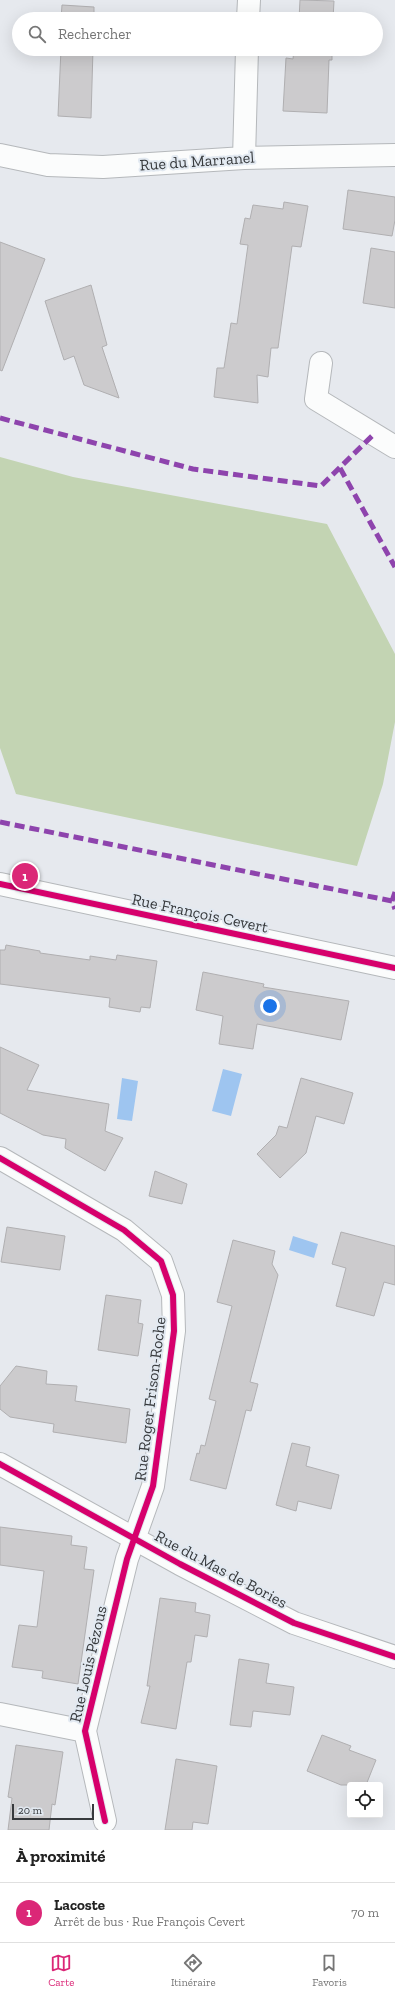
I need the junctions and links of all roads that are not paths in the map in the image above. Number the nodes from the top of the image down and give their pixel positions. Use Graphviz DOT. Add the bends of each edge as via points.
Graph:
graph roads {
  1 [pos="249,0"];
  2 [pos="248,12"];
  3 [pos="247,56"];
  4 [pos="0,155"];
  5 [pos="395,155"];
  6 [pos="244,158"];
  7 [pos="321,363"];
  8 [pos="395,447"];
  9 [pos="0,884"];
  10 [pos="395,968"];
  11 [pos="0,1158"];
  12 [pos="0,1464"];
  13 [pos="135,1539"];
  14 [pos="395,1657"];
  15 [pos="0,1714"];
  16 [pos="85,1731"];
  17 [pos="105,1821"];
  1 -- 2 [label="street"];
  3 -- 6 [label="street"];
  4 -- 6 [label="street, Rue du Marranel" via="48,165 103,167"];
  5 -- 6 [label="street, Rue du Marranel"];
  7 -- 8 [label="street" via="316,399"];
  9 -- 10 [label="street, Rue François Cevert"];
  11 -- 13 [label="street, Rue Roger Frison-Roche" via="124,1230 162,1261 173,1295 174,1331 153,1486"];
  12 -- 13 [label="street, Rue du Mas de Bories"];
  13 -- 14 [label="street, Rue du Mas de Bories" via="294,1623"];
  13 -- 16 [label="street, Rue Louis Pézous" via="127,1559"];
  15 -- 16 [label="street, Rue Louis Pézous"];
  16 -- 17 [label="street, Rue Louis Pézous"];
}
